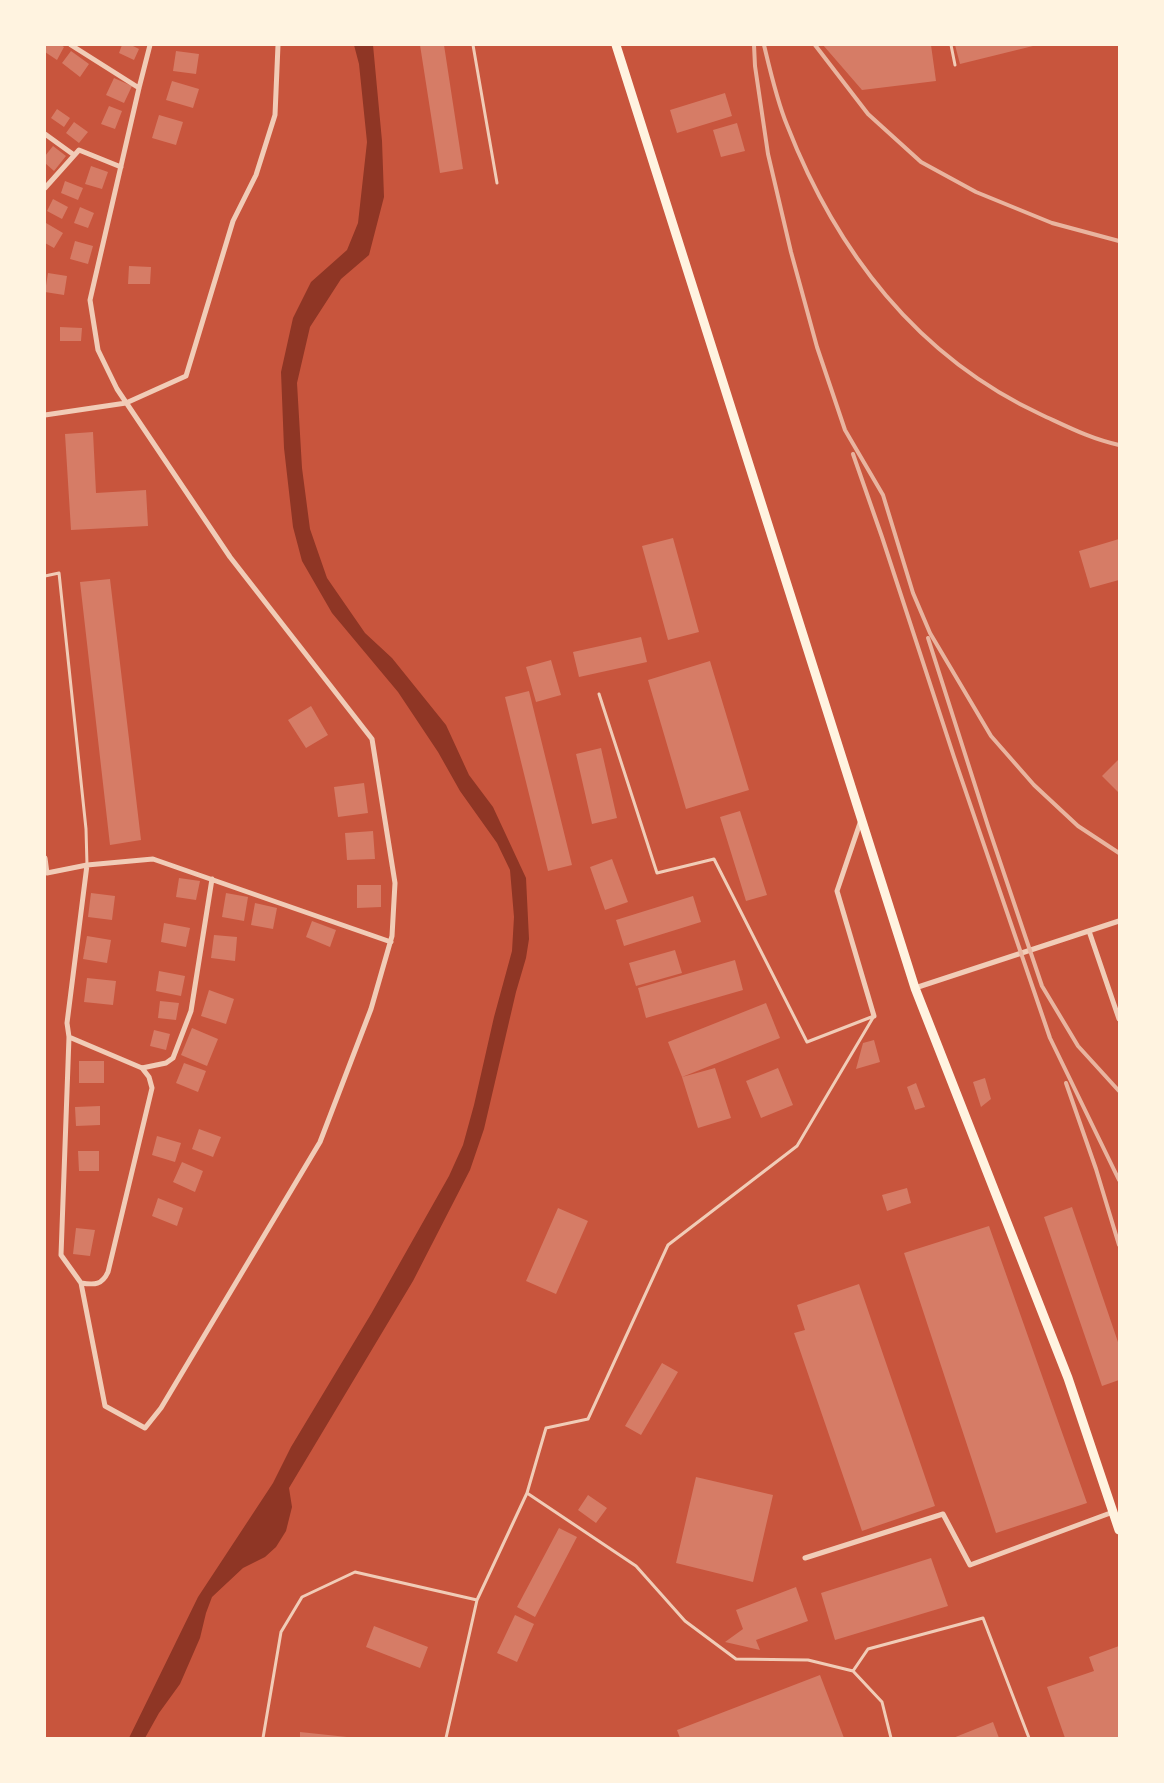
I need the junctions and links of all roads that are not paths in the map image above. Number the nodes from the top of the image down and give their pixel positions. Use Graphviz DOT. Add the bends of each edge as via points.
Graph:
graph roads {
  1 [pos="71,45"];
  2 [pos="150,45"];
  3 [pos="278,45"];
  4 [pos="473,45"];
  5 [pos="616,45"];
  6 [pos="951,45"];
  7 [pos="954,65"];
  8 [pos="139,88"];
  9 [pos="45,134"];
  10 [pos="74,155"];
  11 [pos="120,167"];
  12 [pos="497,183"];
  13 [pos="45,188"];
  14 [pos="126,403"];
  15 [pos="45,415"];
  16 [pos="45,576"];
  17 [pos="599,694"];
  18 [pos="861,819"];
  19 [pos="45,858"];
  20 [pos="87,865"];
  21 [pos="212,879"];
  22 [pos="1119,920"];
  23 [pos="1089,931"];
  24 [pos="391,942"];
  25 [pos="914,988"];
  26 [pos="874,1016"];
  27 [pos="1119,1019"];
  28 [pos="69,1037"];
  29 [pos="142,1068"];
  30 [pos="81,1283"];
  31 [pos="526,1492"];
  32 [pos="1113,1512"];
  33 [pos="1119,1530"];
  34 [pos="805,1558"];
  35 [pos="477,1600"];
  36 [pos="853,1671"];
  37 [pos="263,1738"];
  38 [pos="446,1738"];
  39 [pos="891,1738"];
  40 [pos="1030,1738"];
  1 -- 8 [label="street"];
  2 -- 8 [label="street"];
  3 -- 14 [label="street" via="275,115 256,175 232,220 186,376"];
  4 -- 12 [label="lane"];
  5 -- 18 [label="main road"];
  6 -- 7 [label="lane"];
  8 -- 11 [label="street"];
  9 -- 10 [label="street"];
  10 -- 11 [label="street" via="79,150"];
  10 -- 13 [label="street"];
  11 -- 14 [label="street" via="90,300 98,350"];
  14 -- 15 [label="street"];
  14 -- 24 [label="street" via="230,557 372,739 395,883"];
  16 -- 20 [label="lane" via="59,573"];
  17 -- 26 [label="lane" via="657,874 714,859 807,1042"];
  18 -- 25 [label="main road"];
  18 -- 26 [label="street" via="837,891"];
  19 -- 20 [label="street" via="47,873"];
  20 -- 21 [label="street" via="153,859"];
  20 -- 28 [label="street"];
  21 -- 24 [label="street"];
  21 -- 29 [label="street" via="192,1011 173,1058 166,1063"];
  22 -- 23 [label="street"];
  23 -- 25 [label="street"];
  23 -- 27 [label="street"];
  24 -- 30 [label="street" via="371,1009 320,1142 161,1408 145,1428 105,1406"];
  25 -- 32 [label="main road" via="1068,1378"];
  26 -- 31 [label="lane" via="797,1146 668,1245 588,1418 546,1428"];
  28 -- 29 [label="street"];
  28 -- 30 [label="street" via="61,1255"];
  29 -- 30 [label="street" via="152,1088 108,1272 104,1280 94,1285"];
  31 -- 35 [label="lane"];
  31 -- 36 [label="lane" via="636,1566 685,1622 736,1659 808,1660"];
  32 -- 33 [label="main road"];
  32 -- 34 [label="street" via="970,1565 943,1514"];
  35 -- 37 [label="lane" via="355,1572 302,1597 281,1632"];
  35 -- 38 [label="lane"];
  36 -- 39 [label="lane" via="882,1702"];
  36 -- 40 [label="lane" via="868,1649 983,1618"];
}
